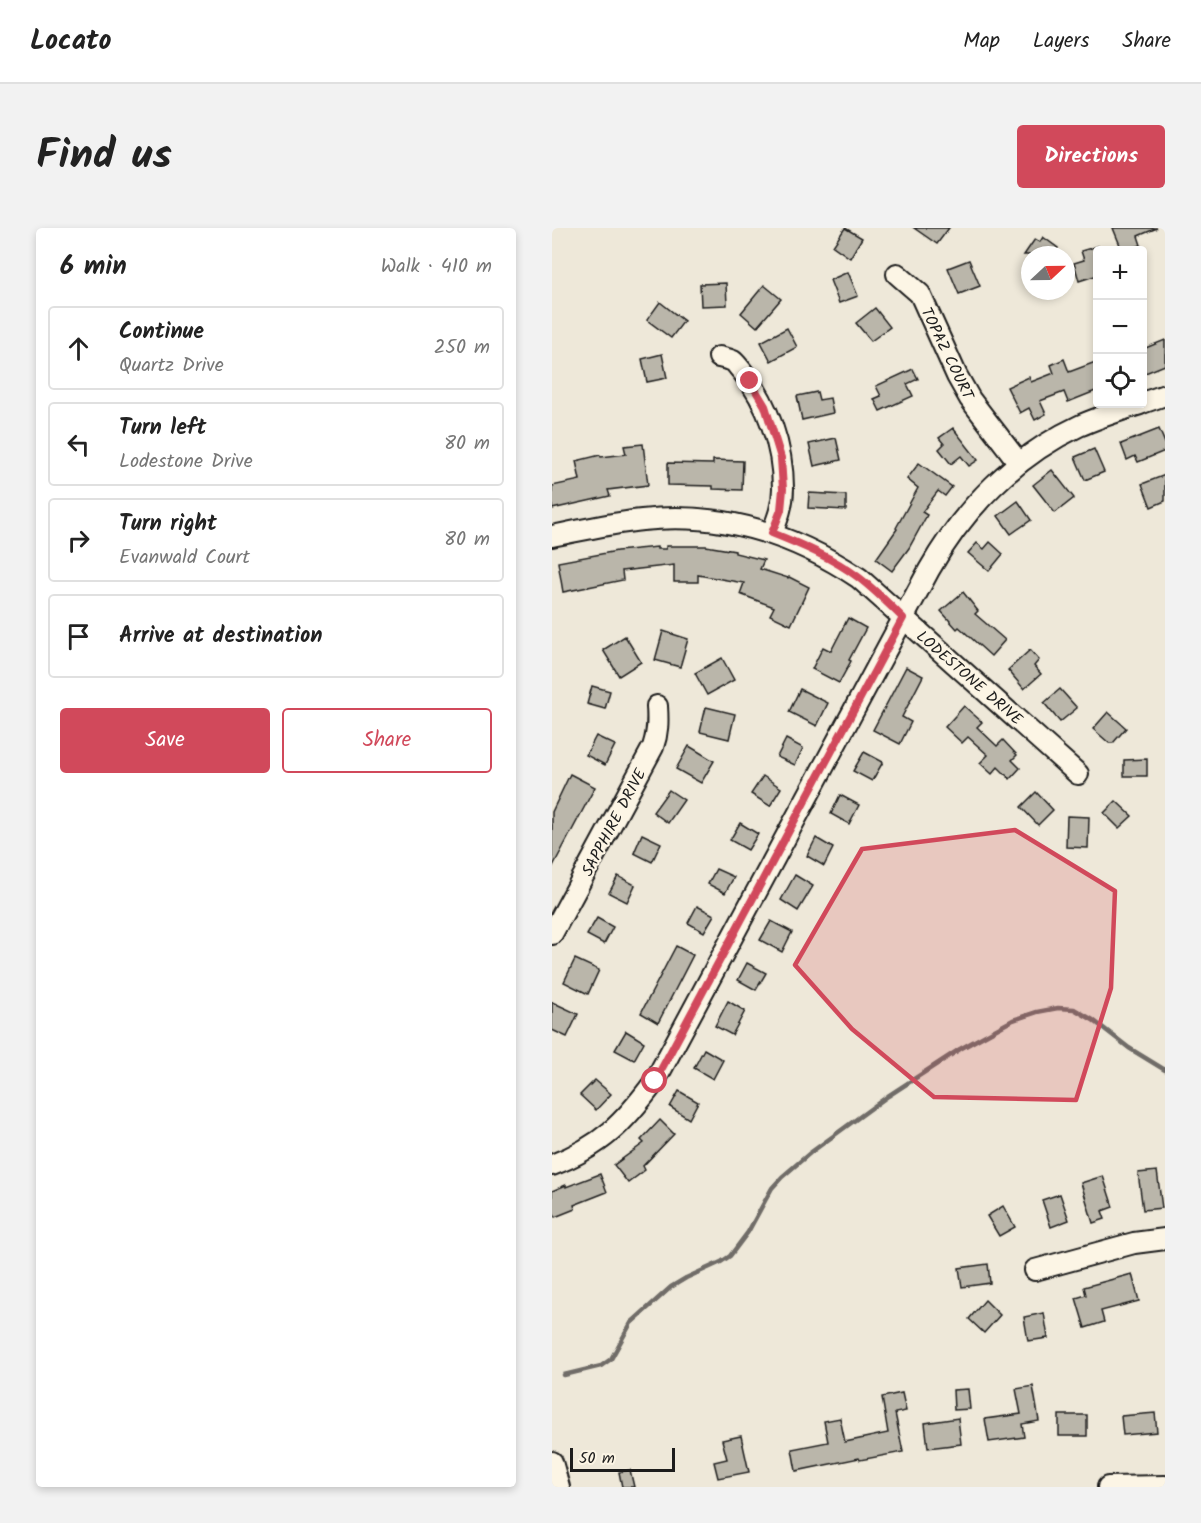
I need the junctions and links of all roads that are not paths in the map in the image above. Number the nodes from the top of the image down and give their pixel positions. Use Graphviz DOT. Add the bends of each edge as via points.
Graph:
graph roads {
  1 [pos="897,274"];
  2 [pos="719,357"];
  3 [pos="1165,395"];
  4 [pos="1147,401"];
  5 [pos="1126,408"];
  6 [pos="1019,463"];
  7 [pos="772,533"];
  8 [pos="552,536"];
  9 [pos="903,618"];
  10 [pos="657,706"];
  11 [pos="1078,774"];
  12 [pos="552,934"];
  13 [pos="552,1165"];
  14 [pos="1165,1239"];
  15 [pos="1035,1270"];
  16 [pos="552,1461"];
  17 [pos="1165,1486"];
  18 [pos="559,1487"];
  19 [pos="1108,1487"];
  1 -- 6 [label="street, TOPAZ COURT" via="920,294 970,399"];
  2 -- 7 [label="street" via="733,361 750,381 765,406 781,458 781,510"];
  3 -- 4 [label="street"];
  5 -- 6 [label="street" via="1079,426"];
  6 -- 9 [label="street" via="952,532"];
  7 -- 8 [label="street, LODESTONE DRIVE" via="730,523 656,519"];
  7 -- 9 [label="street, LODESTONE DRIVE" via="837,563"];
  9 -- 11 [label="street, LODESTONE DRIVE"];
  9 -- 13 [label="street" via="655,1081 616,1128 583,1151"];
  10 -- 12 [label="street, SAPPHIRE DRIVE" via="653,747"];
  14 -- 15 [label="street" via="1125,1245"];
  16 -- 18 [label="street"];
  17 -- 19 [label="street"];
}
